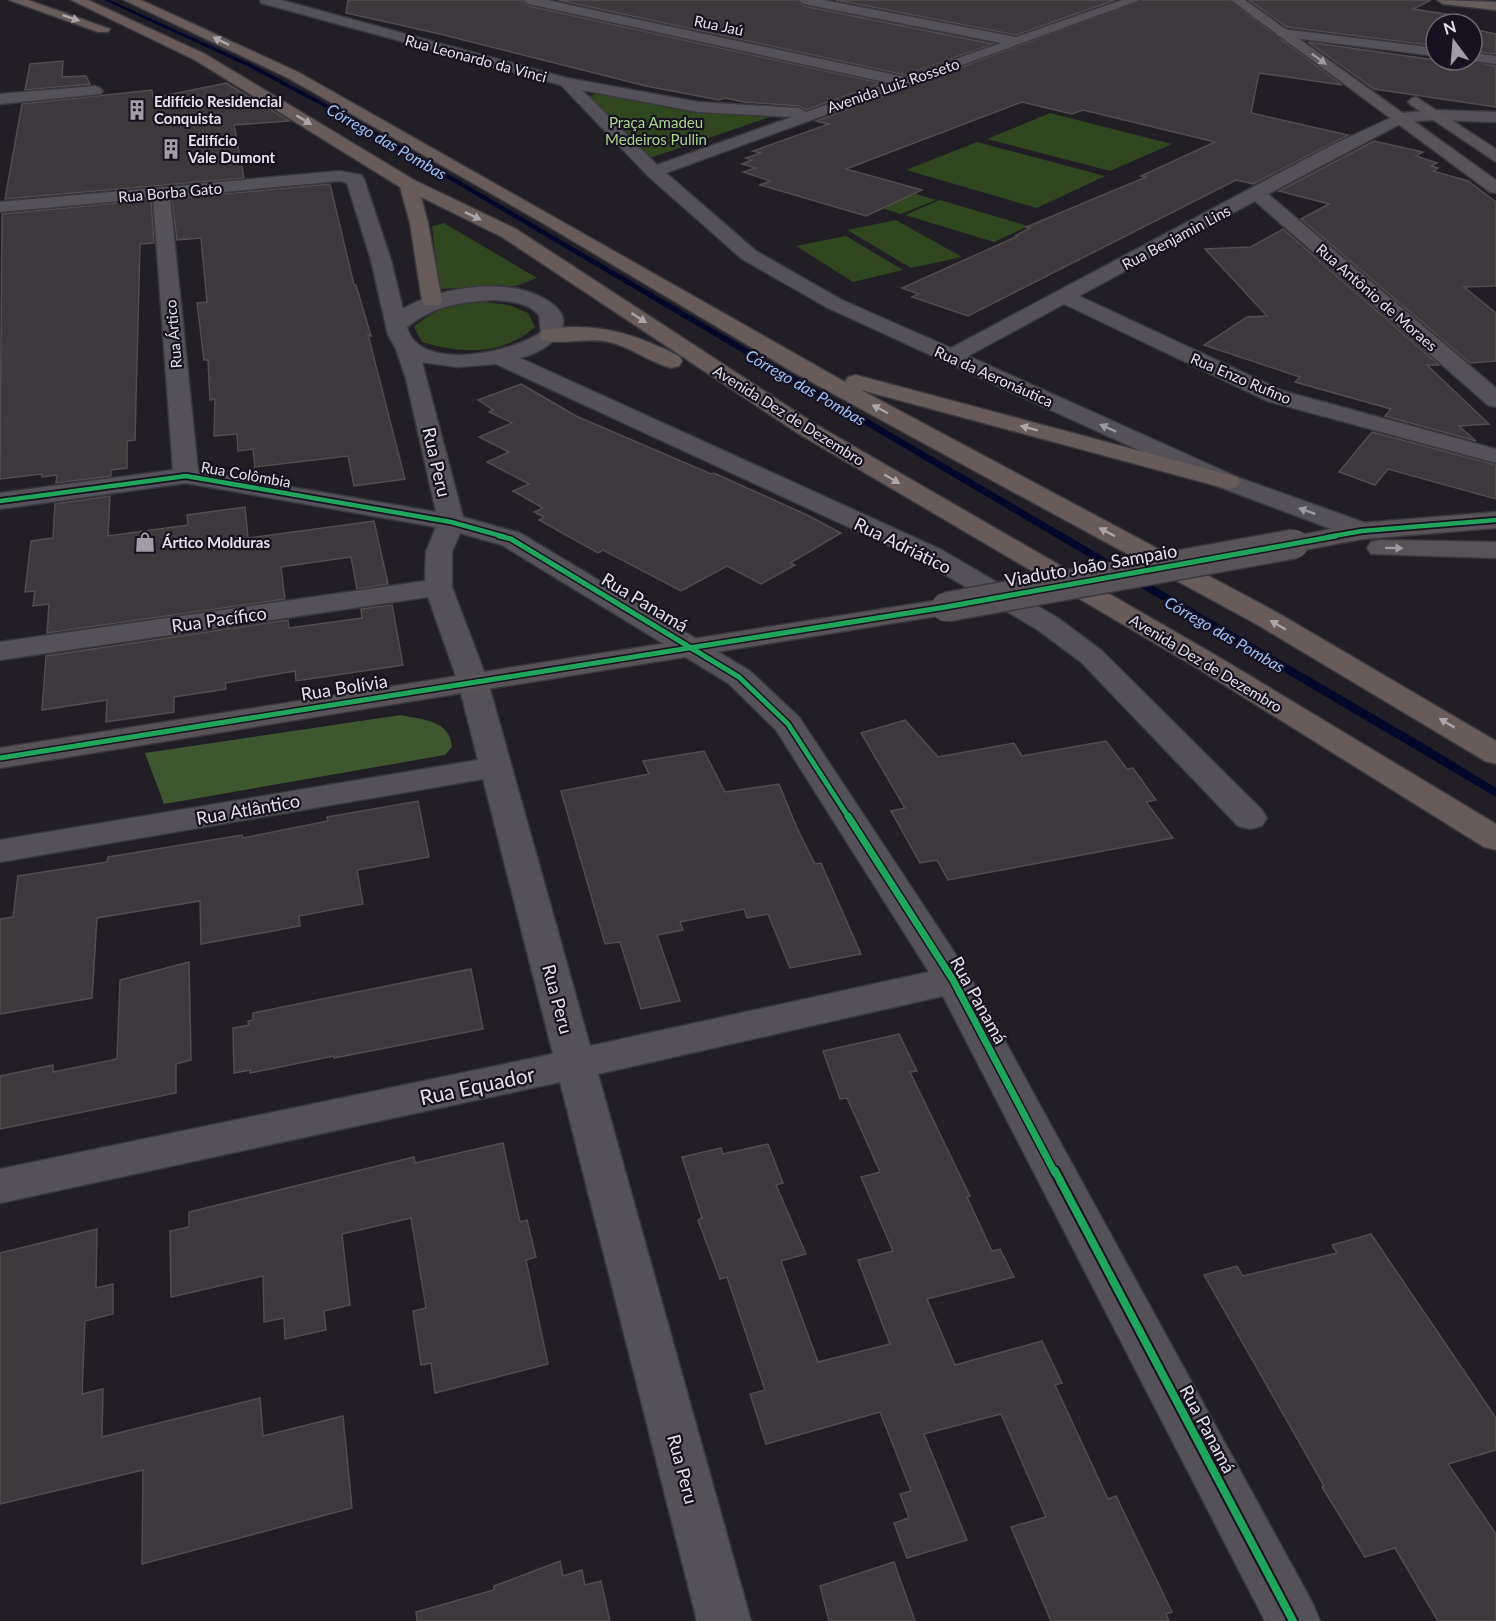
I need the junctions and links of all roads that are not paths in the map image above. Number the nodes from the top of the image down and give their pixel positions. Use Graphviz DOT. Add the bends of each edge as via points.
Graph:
graph roads {
  1 [pos="15,0"];
  2 [pos="77,0"];
  3 [pos="130,0"];
  4 [pos="266,0"];
  5 [pos="530,0"];
  6 [pos="804,0"];
  7 [pos="892,0"];
  8 [pos="1134,0"];
  9 [pos="1237,0"];
  10 [pos="1443,0"];
  11 [pos="1496,6"];
  12 [pos="860,11"];
  13 [pos="1253,12"];
  14 [pos="1274,12"];
  15 [pos="1293,18"];
  16 [pos="236,32"];
  17 [pos="1282,33"];
  18 [pos="1321,38"];
  19 [pos="1016,42"];
  20 [pos="1424,51"];
  21 [pos="200,57"];
  22 [pos="1349,57"];
  23 [pos="293,75"];
  24 [pos="902,81"];
  25 [pos="566,82"];
  26 [pos="95,91"];
  27 [pos="1406,96"];
  28 [pos="0,99"];
  29 [pos="811,114"];
  30 [pos="1434,115"];
  31 [pos="1496,117"];
  32 [pos="1401,118"];
  33 [pos="1496,157"];
  34 [pos="654,171"];
  35 [pos="408,184"];
  36 [pos="1494,186"];
  37 [pos="161,193"];
  38 [pos="1258,194"];
  39 [pos="0,207"];
  40 [pos="388,283"];
  41 [pos="1065,297"];
  42 [pos="432,301"];
  43 [pos="396,325"];
  44 [pos="550,335"];
  45 [pos="499,357"];
  46 [pos="951,357"];
  47 [pos="423,362"];
  48 [pos="801,367"];
  49 [pos="1496,400"];
  50 [pos="807,429"];
  51 [pos="1496,456"];
  52 [pos="186,476"];
  53 [pos="1228,482"];
  54 [pos="0,501"];
  55 [pos="1496,520"];
  56 [pos="451,522"];
  57 [pos="1362,531"];
  58 [pos="1294,544"];
  59 [pos="1496,550"];
  60 [pos="438,587"];
  61 [pos="693,648"];
  62 [pos="0,651"];
  63 [pos="473,682"];
  64 [pos="1496,754"];
  65 [pos="0,758"];
  66 [pos="496,766"];
  67 [pos="1250,818"];
  68 [pos="1496,839"];
  69 [pos="0,851"];
  70 [pos="953,980"];
  71 [pos="576,1064"];
  72 [pos="0,1186"];
  73 [pos="724,1621"];
  74 [pos="1293,1621"];
  1 -- 21 [label="highway, one-way"];
  2 -- 21 [label="highway, Avenida Dez de Dezembro"];
  23 -- 3 [label="highway, one-way"];
  4 -- 25 [label="street, Rua Leonardo da Vinci"];
  5 -- 24 [label="street, Rua Jaú"];
  6 -- 12 [label="street"];
  7 -- 12 [label="street"];
  8 -- 19 [label="street, Avenida Luiz Rosseto"];
  9 -- 13 [label="street"];
  10 -- 11 [label="main road"];
  12 -- 19 [label="street"];
  13 -- 14 [label="street"];
  13 -- 17 [label="street"];
  15 -- 18 [label="street"];
  16 -- 23 [label="highway"];
  17 -- 18 [label="street"];
  17 -- 32 [label="street, one-way"];
  18 -- 20 [label="street"];
  18 -- 22 [label="street"];
  19 -- 24 [label="street, Avenida Luiz Rosseto"];
  21 -- 35 [label="highway, Avenida Dez de Dezembro, one-way"];
  23 -- 48 [label="highway"];
  24 -- 29 [label="street, Avenida Luiz Rosseto"];
  25 -- 29 [label="street" via="698,107"];
  25 -- 34 [label="street, Rua Leonardo da Vinci"];
  26 -- 28 [label="street"];
  27 -- 30 [label="street"];
  29 -- 34 [label="street, Avenida Luiz Rosseto"];
  30 -- 31 [label="street"];
  30 -- 32 [label="street"];
  30 -- 33 [label="street"];
  32 -- 36 [label="street"];
  32 -- 38 [label="street, Rua Benjamin Lins" via="1338,148"];
  34 -- 46 [label="street, Rua da Aeronáutica" via="749,255 835,304"];
  35 -- 42 [label="highway"];
  35 -- 50 [label="highway, Avenida Dez de Dezembro, one-way" via="508,233"];
  37 -- 39 [label="street, Rua Borba Gato"];
  37 -- 40 [label="street, Rua Borba Gato" via="340,176 355,179"];
  37 -- 52 [label="street, Rua Ártico"];
  38 -- 41 [label="street, Rua Benjamin Lins"];
  38 -- 49 [label="street, Rua Antônio de Moraes"];
  40 -- 42 [label="street"];
  40 -- 43 [label="street"];
  41 -- 46 [label="street, Rua Benjamin Lins"];
  41 -- 51 [label="street, Rua Enzo Rufino" via="1275,396"];
  42 -- 43 [label="street" via="413,310"];
  42 -- 44 [label="street" via="517,296 541,305 550,314"];
  43 -- 47 [label="street, Rua Peru" via="398,337"];
  44 -- 45 [label="street" via="524,350"];
  44 -- 50 [label="highway" via="618,335"];
  45 -- 47 [label="street"];
  45 -- 67 [label="street, Rua Adriático" via="931,555 1048,624 1091,657"];
  53 -- 46 [label="street, Rua da Aeronáutica, one-way"];
  47 -- 56 [label="street, Rua Peru"];
  53 -- 48 [label="highway, one-way"];
  64 -- 48 [label="highway, one-way" via="1268,619"];
  50 -- 68 [label="highway, Avenida Dez de Dezembro, one-way" via="1207,662"];
  52 -- 54 [label="street, Rua Colômbia"];
  52 -- 56 [label="street, Rua Colômbia"];
  57 -- 53 [label="street, Rua da Aeronáutica, one-way"];
  55 -- 57 [label="street, Viaduto João Sampaio"];
  56 -- 60 [label="street, Rua Peru" via="439,552"];
  56 -- 61 [label="street, Rua Panamá" via="511,539"];
  57 -- 58 [label="street, Viaduto João Sampaio"];
  58 -- 59 [label="street, Viaduto João Sampaio, one-way"];
  58 -- 61 [label="street, Viaduto João Sampaio, bridge"];
  60 -- 62 [label="street, Rua Pacífico"];
  60 -- 63 [label="street, Rua Peru"];
  61 -- 63 [label="street, Rua Bolívia"];
  61 -- 70 [label="street, Rua Panamá" via="739,677 788,724"];
  63 -- 65 [label="street, Rua Bolívia"];
  63 -- 66 [label="street, Rua Peru"];
  66 -- 69 [label="street, Rua Atlântico"];
  66 -- 71 [label="street, Rua Peru"];
  70 -- 71 [label="street, Rua Equador"];
  70 -- 74 [label="street, Rua Panamá"];
  71 -- 72 [label="street, Rua Equador"];
  71 -- 73 [label="street, Rua Peru"];
}
